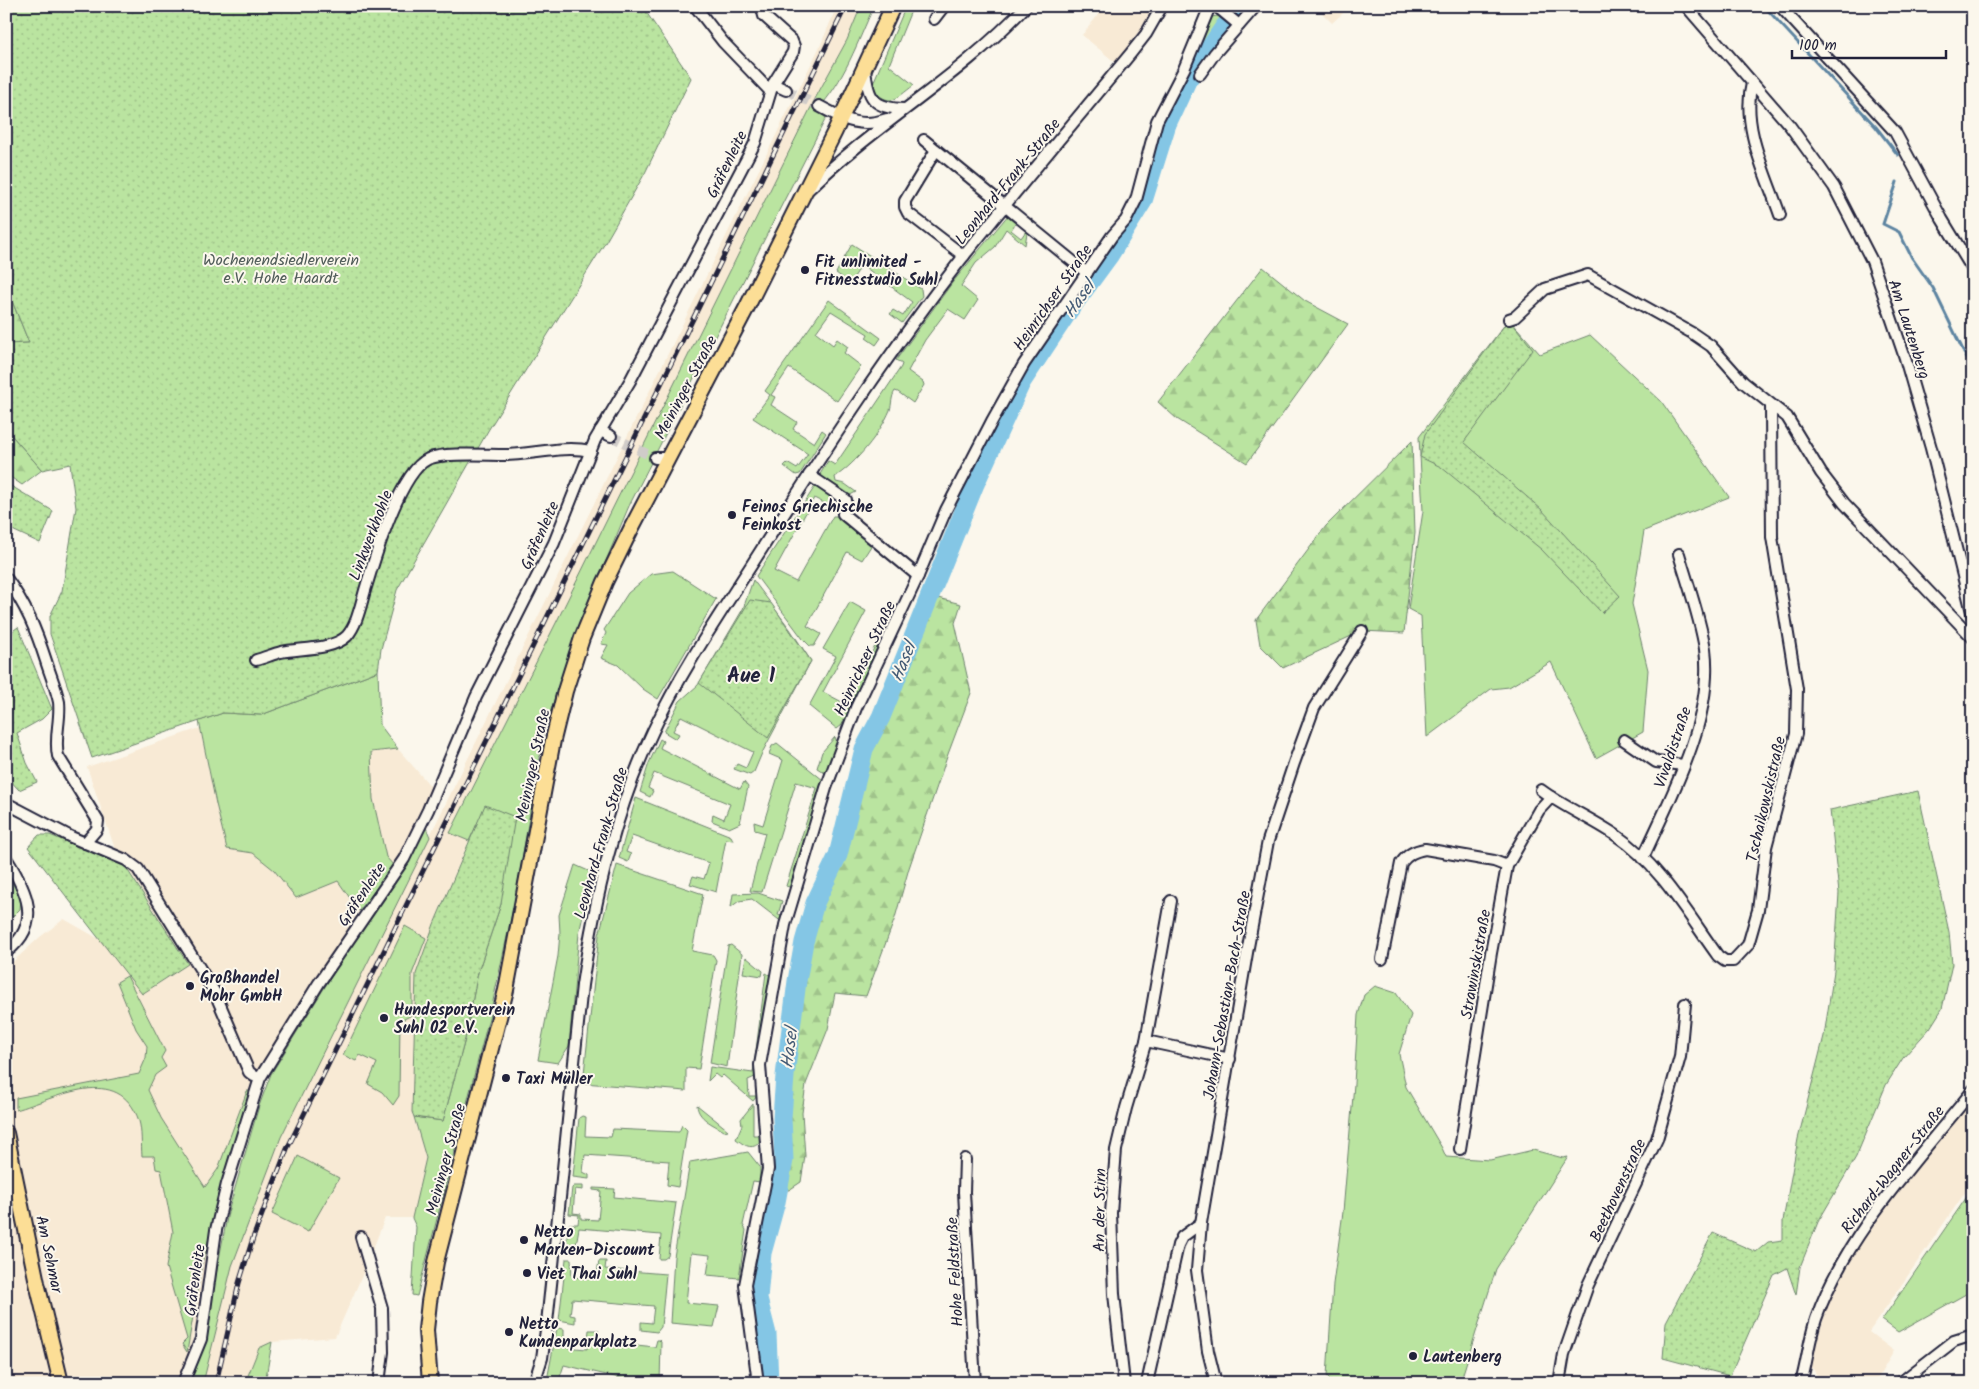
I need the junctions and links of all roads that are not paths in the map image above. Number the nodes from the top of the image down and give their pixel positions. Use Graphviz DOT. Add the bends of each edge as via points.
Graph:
graph roads {
  1 [pos="696,6"];
  2 [pos="765,6"];
  3 [pos="893,6"];
  4 [pos="944,6"];
  5 [pos="1026,6"];
  6 [pos="1162,6"];
  7 [pos="1210,6"];
  8 [pos="1216,6"];
  9 [pos="1256,6"];
  10 [pos="1686,6"];
  11 [pos="1780,6"];
  12 [pos="934,19"];
  13 [pos="1240,26"];
  14 [pos="865,69"];
  15 [pos="1200,74"];
  16 [pos="1752,83"];
  17 [pos="771,88"];
  18 [pos="786,90"];
  19 [pos="819,106"];
  20 [pos="904,109"];
  21 [pos="895,116"];
  22 [pos="842,118"];
  23 [pos="924,140"];
  24 [pos="936,150"];
  25 [pos="802,196"];
  26 [pos="1005,206"];
  27 [pos="1780,215"];
  28 [pos="964,256"];
  29 [pos="1973,270"];
  30 [pos="1087,272"];
  31 [pos="1509,319"];
  32 [pos="1771,406"];
  33 [pos="600,431"];
  34 [pos="611,436"];
  35 [pos="590,450"];
  36 [pos="810,475"];
  37 [pos="1679,554"];
  38 [pos="918,576"];
  39 [pos="6,578"];
  40 [pos="1973,616"];
  41 [pos="1362,631"];
  42 [pos="1973,638"];
  43 [pos="256,660"];
  44 [pos="1624,740"];
  45 [pos="1684,765"];
  46 [pos="1542,790"];
  47 [pos="1551,797"];
  48 [pos="6,802"];
  49 [pos="85,843"];
  50 [pos="6,858"];
  51 [pos="1643,858"];
  52 [pos="1507,866"];
  53 [pos="1171,901"];
  54 [pos="6,952"];
  55 [pos="1382,959"];
  56 [pos="1685,1004"];
  57 [pos="1146,1041"];
  58 [pos="1230,1059"];
  59 [pos="260,1078"];
  60 [pos="1973,1090"];
  61 [pos="6,1133"];
  62 [pos="1460,1150"];
  63 [pos="964,1159"];
  64 [pos="1201,1223"];
  65 [pos="361,1237"];
  66 [pos="1973,1335"];
  67 [pos="184,1381"];
  68 [pos="1804,1381"];
  69 [pos="61,1383"];
  70 [pos="379,1383"];
  71 [pos="430,1383"];
  72 [pos="534,1383"];
  73 [pos="758,1383"];
  74 [pos="975,1383"];
  75 [pos="1124,1383"];
  76 [pos="1148,1383"];
  77 [pos="1216,1383"];
  78 [pos="1559,1383"];
  79 [pos="1900,1383"];
  1 -- 17 [label="street" via="723,42"];
  2 -- 17 [label="street, Gräfenleite" via="764,16 794,46"];
  3 -- 14 [label="main road, Meininger Straße"];
  4 -- 12 [label="street"];
  5 -- 20 [label="street, Meininger Straße" via="974,56"];
  6 -- 26 [label="street, Leonhard-Frank-Straße" via="1146,34"];
  7 -- 30 [label="street, Heinrichser Straße" via="1184,69 1157,121 1136,200 1126,220"];
  8 -- 13 [label="street"];
  9 -- 13 [label="street"];
  10 -- 16 [label="street, Am Lautenberg"];
  11 -- 29 [label="street" via="1895,132"];
  13 -- 15 [label="street" via="1214,53"];
  14 -- 20 [label="street" via="867,88 873,99 888,108"];
  14 -- 22 [label="main road, Meininger Straße"];
  16 -- 27 [label="street" via="1749,96 1753,138"];
  16 -- 40 [label="street, Am Lautenberg" via="1790,126 1834,187 1872,262 1931,448"];
  17 -- 18 [label="street"];
  17 -- 33 [label="street, Gräfenleite" via="756,143 630,381"];
  19 -- 22 [label="street"];
  20 -- 21 [label="street, Meininger Straße"];
  21 -- 22 [label="street, Meininger Straße" via="870,124"];
  21 -- 25 [label="street, Meininger Straße" via="847,153"];
  22 -- 25 [label="main road, Meininger Straße"];
  23 -- 24 [label="street"];
  24 -- 26 [label="street"];
  24 -- 28 [label="street" via="904,201 905,207 908,213"];
  25 -- 71 [label="main road, Meininger Straße" via="747,307 661,458 582,638 553,740 506,990 436,1262 426,1330"];
  26 -- 28 [label="street, Leonhard-Frank-Straße"];
  26 -- 30 [label="street"];
  28 -- 36 [label="street, Leonhard-Frank-Straße" via="889,357"];
  30 -- 38 [label="street, Heinrichser Straße" via="1024,364 946,510"];
  31 -- 32 [label="street" via="1545,289 1588,275 1711,346 1743,382"];
  32 -- 42 [label="street" via="1788,417 1821,473 1844,503"];
  32 -- 51 [label="street, Tschaikowskistraße" via="1772,537 1797,688 1796,734 1766,848 1758,910 1748,945 1733,961 1725,961 1718,956"];
  33 -- 34 [label="street"];
  33 -- 35 [label="street, Gräfenleite"];
  35 -- 43 [label="street, Linkwerkhohle" via="578,448 510,455 439,457 423,462 403,488 391,514 355,623 346,636 333,644 281,652"];
  35 -- 59 [label="street, Gräfenleite" via="554,543 476,697 404,859"];
  36 -- 38 [label="street" via="846,500 843,514"];
  36 -- 72 [label="street, Leonhard-Frank-Straße" via="672,694 653,730 637,767 608,858 586,958 547,1323 542,1358"];
  37 -- 45 [label="street, Vivaldistraße" via="1705,650 1705,691 1701,714"];
  38 -- 73 [label="street, Heinrichser Straße" via="856,708 826,788 785,925 760,1064 768,1169 745,1285"];
  39 -- 49 [label="street" via="34,624 55,686 59,703 58,756 98,824 97,830"];
  41 -- 58 [label="street, Johann-Sebastian-Bach-Straße" via="1314,708 1268,841"];
  44 -- 45 [label="street" via="1656,762"];
  45 -- 51 [label="street, Vivaldistraße"];
  46 -- 47 [label="street, Tschaikowskistraße"];
  47 -- 51 [label="street, Tschaikowskistraße" via="1618,836"];
  47 -- 52 [label="street, Strawinskistraße" via="1539,810"];
  48 -- 49 [label="street"];
  49 -- 59 [label="street" via="126,860 138,869 215,993 249,1072"];
  50 -- 54 [label="street" via="26,892 29,910 20,938"];
  52 -- 55 [label="street" via="1425,849 1415,850 1406,856 1401,863"];
  52 -- 62 [label="street, Strawinskistraße"];
  53 -- 57 [label="street, An der Stirn"];
  56 -- 78 [label="street, Beethovenstraße" via="1680,1057 1657,1139 1588,1285 1564,1354"];
  57 -- 58 [label="street"];
  57 -- 75 [label="street, An der Stirn" via="1116,1150 1111,1213 1114,1294"];
  58 -- 64 [label="street, Johann-Sebastian-Bach-Straße"];
  59 -- 67 [label="street, Gräfenleite" via="216,1230 201,1339"];
  60 -- 68 [label="street, Richard-Wagner-Straße" via="1861,1230 1819,1312"];
  61 -- 69 [label="main road, Am Sehmar"];
  63 -- 74 [label="street, Hohe Feldstraße"];
  64 -- 76 [label="street" via="1182,1237 1178,1245"];
  64 -- 77 [label="street, Johann-Sebastian-Bach-Straße" via="1197,1270 1208,1351"];
  65 -- 70 [label="street" via="382,1308 383,1352"];
  66 -- 79 [label="street" via="1954,1341"];
}
